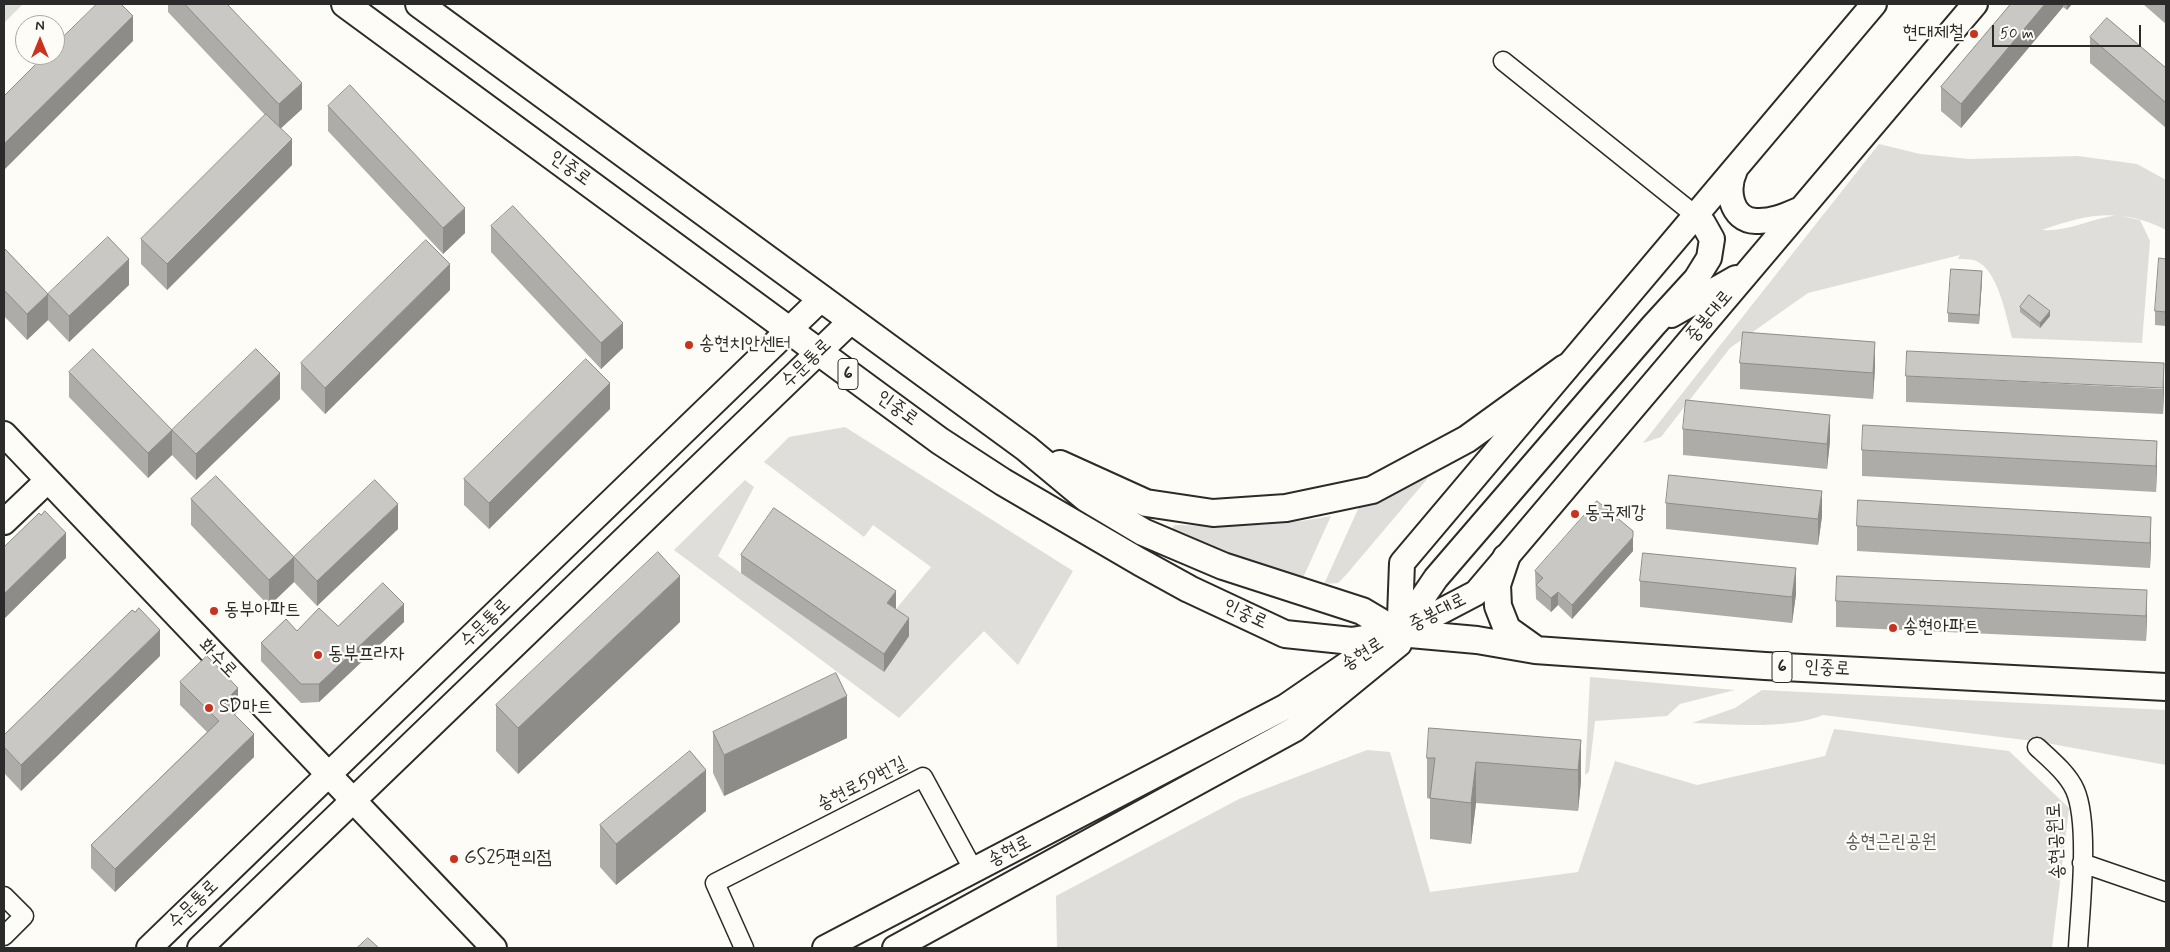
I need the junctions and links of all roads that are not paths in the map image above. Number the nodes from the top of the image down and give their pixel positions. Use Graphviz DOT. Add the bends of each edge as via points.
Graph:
graph roads {
  1 [pos="345,4"];
  2 [pos="419,4"];
  3 [pos="1874,4"];
  4 [pos="1975,4"];
  5 [pos="1503,61"];
  6 [pos="1738,164"];
  7 [pos="1802,208"];
  8 [pos="1694,215"];
  9 [pos="1749,270"];
  10 [pos="822,298"];
  11 [pos="852,320"];
  12 [pos="1652,326"];
  13 [pos="789,330"];
  14 [pos="819,352"];
  15 [pos="1565,368"];
  16 [pos="4,434"];
  17 [pos="1026,448"];
  18 [pos="47,481"];
  19 [pos="4,522"];
  20 [pos="1506,558"];
  21 [pos="1399,633"];
  22 [pos="1535,650"];
  23 [pos="2166,687"];
  24 [pos="2037,747"];
  25 [pos="328,776"];
  26 [pos="353,802"];
  27 [pos="2082,863"];
  28 [pos="974,871"];
  29 [pos="2166,892"];
  30 [pos="4,896"];
  31 [pos="4,936"];
  32 [pos="149,948"];
  33 [pos="200,948"];
  34 [pos="494,948"];
  35 [pos="744,948"];
  36 [pos="825,948"];
  37 [pos="895,948"];
  38 [pos="2078,948"];
  1 -- 13 [label="main road, 인중로 / 6"];
  2 -- 10 [label="main road, 인중로 / 6"];
  3 -- 6 [label="street, 중봉대로"];
  4 -- 7 [label="street, 중봉대로"];
  5 -- 8 [label="street"];
  6 -- 7 [label="street" via="1729,182 1730,200 1741,215 1755,222 1778,219"];
  6 -- 8 [label="street, 중봉대로"];
  7 -- 9 [label="street, 중봉대로"];
  8 -- 12 [label="street" via="1712,239 1709,258 1696,279"];
  8 -- 15 [label="street, 중봉대로"];
  9 -- 12 [label="street"];
  9 -- 20 [label="street, 중봉대로"];
  10 -- 11 [label="main road, 인중로 / 6"];
  10 -- 13 [label="street, 수문통로"];
  11 -- 14 [label="street, 수문통로"];
  11 -- 17 [label="main road, 인중로 / 6"];
  12 -- 21 [label="street" via="1436,578"];
  13 -- 14 [label="main road, 인중로 / 6"];
  13 -- 25 [label="street, 수문통로"];
  14 -- 21 [label="main road, 인중로 / 6" via="940,441 1003,482 1189,589 1285,634 1352,641"];
  14 -- 26 [label="street, 수문통로"];
  15 -- 17 [label="main road" via="1467,439 1372,490 1286,508 1212,513 1146,503"];
  15 -- 21 [label="street, 중봉대로" via="1402,563"];
  16 -- 18 [label="street, 화수로"];
  17 -- 21 [label="main road, 인중로 / 6" via="1086,498 1143,532 1222,566 1362,611"];
  18 -- 19 [label="street"];
  18 -- 25 [label="street, 화수로"];
  20 -- 21 [label="street, 중봉대로" via="1476,593"];
  20 -- 22 [label="main road" via="1497,585 1498,606 1507,630"];
  21 -- 22 [label="main road, 인중로 / 6" via="1477,640"];
  21 -- 28 [label="street, 송현로" via="1371,648 1285,707"];
  21 -- 37 [label="street, 송현로" via="1399,644 1295,729"];
  22 -- 23 [label="main road, 인중로 / 6" via="1765,666"];
  24 -- 27 [label="street, 송현공원로" via="2075,789 2080,807"];
  25 -- 26 [label="street, 화수로"];
  25 -- 32 [label="street, 수문통로"];
  26 -- 33 [label="street, 수문통로"];
  26 -- 34 [label="street, 화수로"];
  27 -- 29 [label="street"];
  27 -- 38 [label="street, 송현공원로"];
  28 -- 35 [label="street, 송현로59번길" via="923,777 715,884"];
  28 -- 36 [label="street, 송현로"];
  30 -- 31 [label="street" via="24,916"];
}
